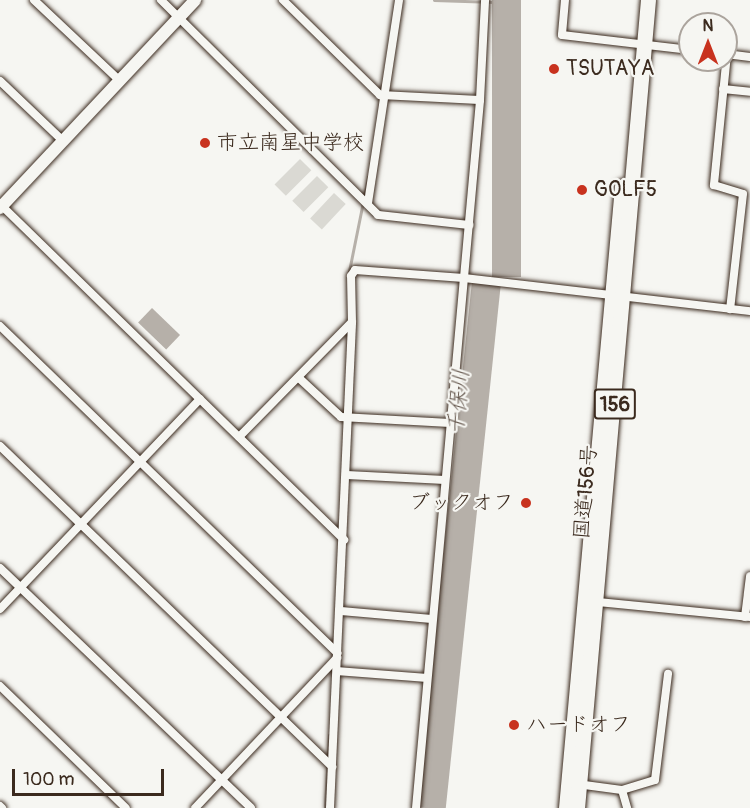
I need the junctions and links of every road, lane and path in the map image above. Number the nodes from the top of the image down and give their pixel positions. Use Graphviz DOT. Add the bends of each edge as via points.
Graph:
graph roads {
  1 [pos="34,0"];
  2 [pos="161,0"];
  3 [pos="195,0"];
  4 [pos="283,0"];
  5 [pos="399,0"];
  6 [pos="485,0"];
  7 [pos="565,0"];
  8 [pos="639,0"];
  9 [pos="648,0"];
  10 [pos="179,17"];
  11 [pos="640,44"];
  12 [pos="678,49"];
  13 [pos="724,72"];
  14 [pos="0,81"];
  15 [pos="120,81"];
  16 [pos="723,89"];
  17 [pos="750,92"];
  18 [pos="383,95"];
  19 [pos="480,100"];
  20 [pos="64,142"];
  21 [pos="747,194"];
  22 [pos="365,199"];
  23 [pos="1,206"];
  24 [pos="469,225"];
  25 [pos="467,279"];
  26 [pos="618,298"];
  27 [pos="729,309"];
  28 [pos="750,311"];
  29 [pos="352,322"];
  30 [pos="0,326"];
  31 [pos="299,378"];
  32 [pos="200,399"];
  33 [pos="350,418"];
  34 [pos="450,423"];
  35 [pos="239,437"];
  36 [pos="0,446"];
  37 [pos="142,463"];
  38 [pos="347,475"];
  39 [pos="445,480"];
  40 [pos="82,525"];
  41 [pos="344,540"];
  42 [pos="0,568"];
  43 [pos="750,576"];
  44 [pos="21,588"];
  45 [pos="598,602"];
  46 [pos="0,609"];
  47 [pos="340,611"];
  48 [pos="748,617"];
  49 [pos="432,619"];
  50 [pos="338,656"];
  51 [pos="337,671"];
  52 [pos="668,674"];
  53 [pos="427,678"];
  54 [pos="0,686"];
  55 [pos="282,718"];
  56 [pos="332,767"];
  57 [pos="222,780"];
  58 [pos="576,784"];
  59 [pos="622,790"];
  60 [pos="126,808"];
  61 [pos="195,808"];
  62 [pos="251,808"];
  63 [pos="330,808"];
  64 [pos="416,808"];
  65 [pos="566,808"];
  66 [pos="577,808"];
  67 [pos="627,808"];
  1 -- 15 [label="street"];
  2 -- 10 [label="street"];
  3 -- 10 [label="street"];
  4 -- 18 [label="street"];
  5 -- 18 [label="street"];
  6 -- 19 [label="street"];
  7 -- 11 [label="street" via="562,35"];
  8 -- 11 [label="highway, 国道156号 / 156"];
  9 -- 11 [label="highway, 国道156号 / 156"];
  10 -- 15 [label="street"];
  10 -- 22 [label="street"];
  11 -- 12 [label="street"];
  11 -- 26 [label="highway, 国道156号 / 156"];
  13 -- 16 [label="street"];
  14 -- 20 [label="street"];
  15 -- 20 [label="street"];
  16 -- 17 [label="street"];
  16 -- 21 [label="street" via="714,185"];
  18 -- 19 [label="street"];
  18 -- 22 [label="street"];
  19 -- 24 [label="street"];
  20 -- 23 [label="street"];
  21 -- 27 [label="street"];
  22 -- 24 [label="street" via="387,219"];
  23 -- 32 [label="street"];
  24 -- 25 [label="street"];
  25 -- 26 [label="street"];
  25 -- 29 [label="street" via="356,270 351,276"];
  25 -- 34 [label="street"];
  26 -- 27 [label="street"];
  26 -- 45 [label="highway, 国道156号 / 156"];
  26 -- 58 [label="highway, 国道156号 / 156"];
  27 -- 28 [label="street"];
  29 -- 31 [label="street"];
  29 -- 33 [label="street"];
  30 -- 37 [label="street"];
  31 -- 33 [label="street" via="341,417"];
  31 -- 35 [label="street"];
  32 -- 35 [label="street"];
  32 -- 37 [label="street"];
  33 -- 34 [label="street"];
  33 -- 38 [label="street"];
  34 -- 39 [label="street"];
  35 -- 41 [label="street"];
  36 -- 40 [label="street"];
  37 -- 40 [label="street"];
  37 -- 50 [label="street"];
  38 -- 39 [label="street"];
  38 -- 41 [label="street"];
  39 -- 49 [label="street"];
  40 -- 44 [label="street"];
  40 -- 55 [label="street"];
  41 -- 47 [label="street"];
  42 -- 44 [label="street"];
  43 -- 48 [label="street"];
  44 -- 46 [label="street"];
  44 -- 57 [label="street"];
  45 -- 48 [label="street"];
  45 -- 58 [label="highway, 国道156号 / 156"];
  47 -- 49 [label="street"];
  47 -- 50 [label="street"];
  49 -- 53 [label="street"];
  50 -- 51 [label="street"];
  50 -- 55 [label="street"];
  51 -- 53 [label="street"];
  51 -- 56 [label="street"];
  52 -- 59 [label="street" via="655,780"];
  53 -- 64 [label="street"];
  54 -- 60 [label="street"];
  55 -- 56 [label="street"];
  55 -- 57 [label="street"];
  56 -- 63 [label="street"];
  57 -- 61 [label="street"];
  57 -- 62 [label="street"];
  58 -- 59 [label="street"];
  58 -- 65 [label="highway, 国道156号 / 156"];
  58 -- 66 [label="highway, 国道156号 / 156"];
  59 -- 67 [label="street"];
}
